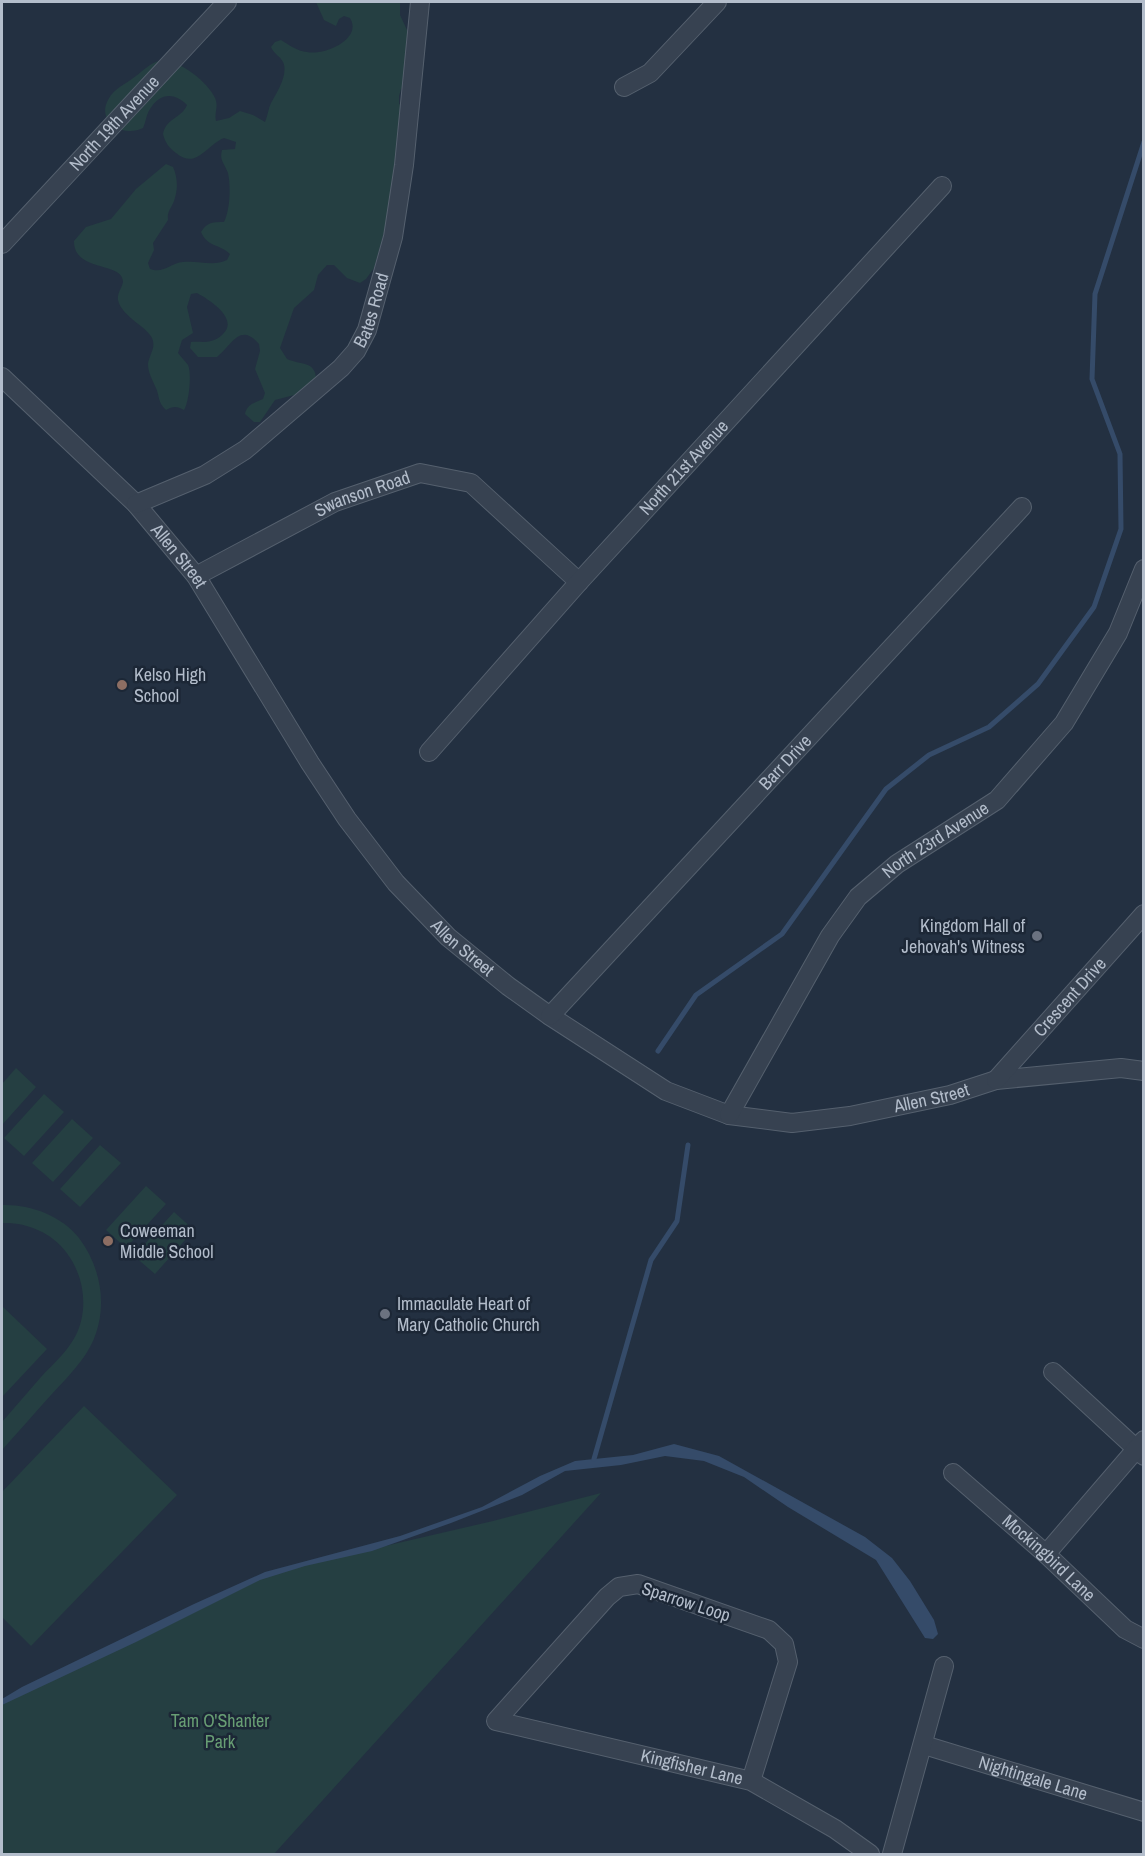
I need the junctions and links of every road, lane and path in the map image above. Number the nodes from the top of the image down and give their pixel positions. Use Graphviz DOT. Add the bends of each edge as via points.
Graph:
graph roads {
  1 [pos="227,2"];
  2 [pos="420,2"];
  3 [pos="717,2"];
  4 [pos="624,87"];
  5 [pos="942,186"];
  6 [pos="2,244"];
  7 [pos="2,378"];
  8 [pos="136,504"];
  9 [pos="1022,507"];
  10 [pos="1143,569"];
  11 [pos="196,576"];
  12 [pos="579,582"];
  13 [pos="429,752"];
  14 [pos="1143,914"];
  15 [pos="550,1016"];
  16 [pos="1143,1071"];
  17 [pos="996,1080"];
  18 [pos="729,1115"];
  19 [pos="1053,1372"];
  20 [pos="1141,1448"];
  21 [pos="953,1473"];
  22 [pos="1046,1554"];
  23 [pos="1143,1640"];
  24 [pos="944,1666"];
  25 [pos="496,1721"];
  26 [pos="924,1745"];
  27 [pos="751,1782"];
  28 [pos="1143,1812"];
  29 [pos="870,1854"];
  30 [pos="892,1854"];
  1 -- 6 [label="street, North 19th Avenue"];
  2 -- 8 [label="street, Bates Road" via="393,237 367,330 356,351 245,450 205,475"];
  3 -- 4 [label="street" via="650,74"];
  5 -- 12 [label="street, North 21st Avenue"];
  7 -- 8 [label="street, Allen Street"];
  8 -- 11 [label="street, Allen Street"];
  9 -- 15 [label="street, Barr Drive"];
  10 -- 18 [label="street, North 23rd Avenue" via="1118,633 1064,723 997,800 897,864 858,897 830,936"];
  11 -- 12 [label="street, Swanson Road" via="335,502 420,473 471,483"];
  11 -- 15 [label="street, Allen Street" via="310,763 396,883 448,937"];
  12 -- 13 [label="street, North 21st Avenue"];
  14 -- 17 [label="street, Crescent Drive"];
  15 -- 18 [label="street, Allen Street" via="666,1091"];
  16 -- 17 [label="street, Allen Street" via="1121,1068"];
  17 -- 18 [label="street, Allen Street" via="950,1095 850,1116 792,1123"];
  19 -- 20 [label="street"];
  20 -- 22 [label="street"];
  21 -- 22 [label="street, Mockingbird Lane"];
  22 -- 23 [label="street, Mockingbird Lane" via="1125,1629"];
  24 -- 26 [label="street"];
  25 -- 27 [label="street, Kingfisher Lane"];
  25 -- 27 [label="street, Sparrow Loop" via="607,1597 619,1587 638,1584 769,1630 784,1644 788,1662"];
  26 -- 28 [label="street, Nightingale Lane"];
  26 -- 30 [label="street"];
  27 -- 29 [label="street, Kingfisher Lane" via="836,1829"];
}
